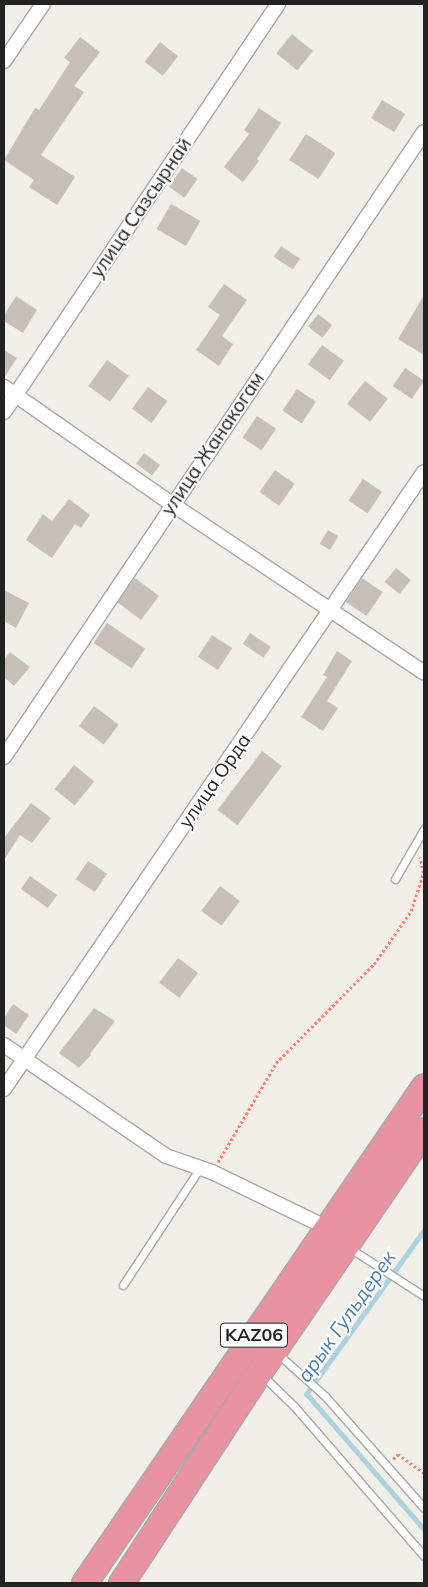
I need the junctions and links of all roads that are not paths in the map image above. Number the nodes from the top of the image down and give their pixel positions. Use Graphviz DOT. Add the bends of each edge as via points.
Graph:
graph roads {
  1 [pos="42,4"];
  2 [pos="278,4"];
  3 [pos="4,61"];
  4 [pos="424,132"];
  5 [pos="10,391"];
  6 [pos="4,412"];
  7 [pos="424,472"];
  8 [pos="172,504"];
  9 [pos="332,610"];
  10 [pos="424,673"];
  11 [pos="4,757"];
  12 [pos="424,829"];
  13 [pos="395,880"];
  14 [pos="4,1045"];
  15 [pos="24,1059"];
  16 [pos="424,1086"];
  17 [pos="4,1088"];
  18 [pos="424,1130"];
  19 [pos="206,1170"];
  20 [pos="328,1228"];
  21 [pos="346,1246"];
  22 [pos="123,1285"];
  23 [pos="424,1296"];
  24 [pos="274,1350"];
  25 [pos="259,1372"];
  26 [pos="424,1508"];
  27 [pos="424,1556"];
  28 [pos="84,1583"];
  29 [pos="121,1583"];
  1 -- 3 [label="street"];
  2 -- 5 [label="street, улица Сазсырнай"];
  4 -- 8 [label="street, улица Жанакогам"];
  5 -- 6 [label="street, улица Сазсырнай"];
  5 -- 8 [label="street"];
  7 -- 9 [label="street, улица Орда"];
  8 -- 9 [label="street"];
  8 -- 11 [label="street, улица Жанакогам"];
  9 -- 10 [label="street"];
  9 -- 15 [label="street, улица Орда"];
  12 -- 13 [label="lane"];
  14 -- 15 [label="street"];
  15 -- 17 [label="street, улица Орда"];
  15 -- 19 [label="street" via="166,1156"];
  16 -- 20 [label="highway, KАZ06"];
  18 -- 21 [label="highway, KАZ06"];
  19 -- 20 [label="street"];
  19 -- 22 [label="lane"];
  20 -- 28 [label="highway, KАZ06"];
  21 -- 23 [label="lane"];
  21 -- 24 [label="highway, KАZ06"];
  24 -- 25 [label="highway, KАZ06"];
  24 -- 26 [label="lane" via="325,1396"];
  25 -- 27 [label="lane" via="294,1406"];
  25 -- 29 [label="highway, KАZ06"];
}
